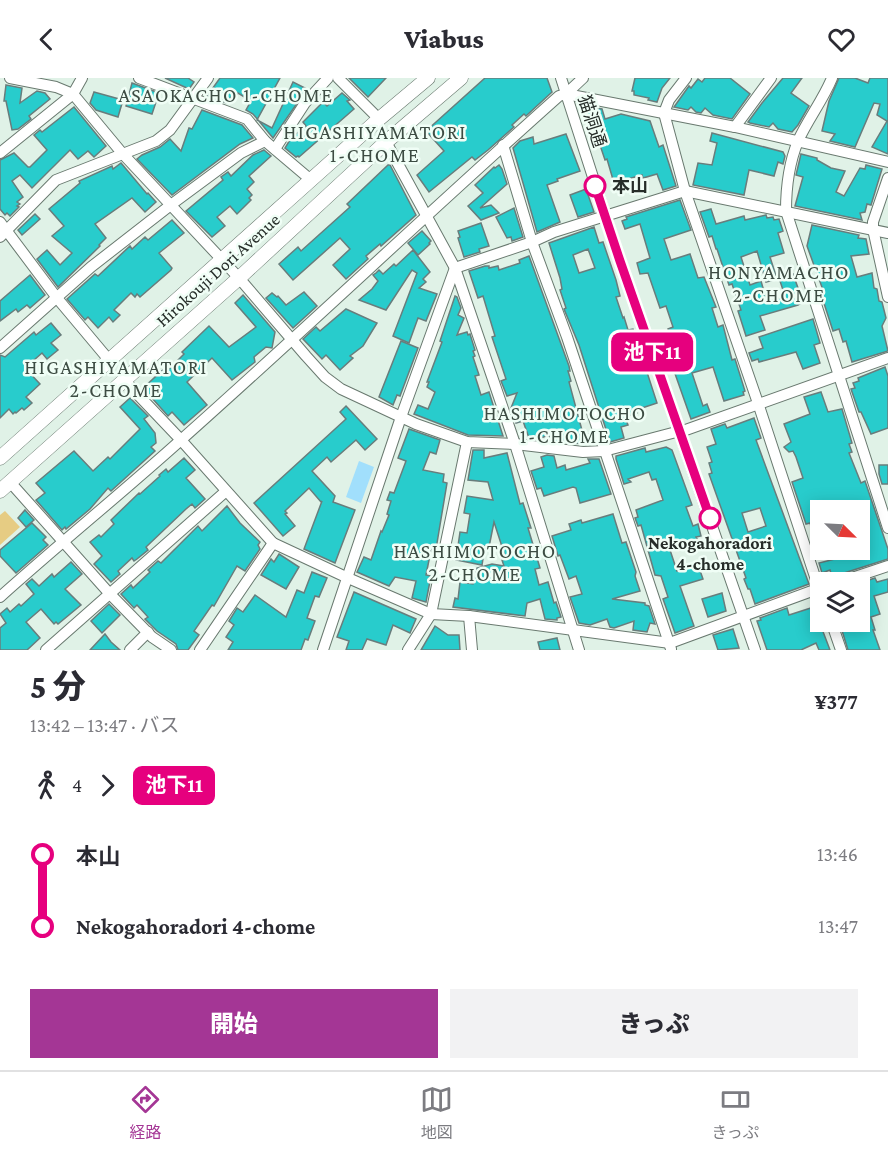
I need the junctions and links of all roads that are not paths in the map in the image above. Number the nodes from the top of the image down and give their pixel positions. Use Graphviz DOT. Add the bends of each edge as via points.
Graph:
graph roads {
  1 [pos="10,78"];
  2 [pos="82,78"];
  3 [pos="139,78"];
  4 [pos="208,78"];
  5 [pos="328,78"];
  6 [pos="338,78"];
  7 [pos="429,78"];
  8 [pos="461,78"];
  9 [pos="561,78"];
  10 [pos="583,78"];
  11 [pos="686,78"];
  12 [pos="771,78"];
  13 [pos="832,78"];
  14 [pos="73,94"];
  15 [pos="566,94"];
  16 [pos="195,98"];
  17 [pos="664,113"];
  18 [pos="379,119"];
  19 [pos="735,127"];
  20 [pos="265,141"];
  21 [pos="798,141"];
  22 [pos="386,142"];
  23 [pos="503,146"];
  24 [pos="275,149"];
  25 [pos="0,153"];
  26 [pos="122,153"];
  27 [pos="888,162"];
  28 [pos="888,178"];
  29 [pos="311,180"];
  30 [pos="685,191"];
  31 [pos="172,204"];
  32 [pos="786,211"];
  33 [pos="427,216"];
  34 [pos="605,216"];
  35 [pos="873,229"];
  36 [pos="2,230"];
  37 [pos="888,233"];
  38 [pos="532,242"];
  39 [pos="221,260"];
  40 [pos="456,267"];
  41 [pos="238,278"];
  42 [pos="888,297"];
  43 [pos="57,298"];
  44 [pos="291,338"];
  45 [pos="0,348"];
  46 [pos="888,358"];
  47 [pos="110,360"];
  48 [pos="838,376"];
  49 [pos="123,380"];
  50 [pos="758,403"];
  51 [pos="401,417"];
  52 [pos="680,431"];
  53 [pos="181,440"];
  54 [pos="467,442"];
  55 [pos="515,444"];
  56 [pos="604,451"];
  57 [pos="0,458"];
  58 [pos="5,486"];
  59 [pos="225,492"];
  60 [pos="888,528"];
  61 [pos="63,540"];
  62 [pos="273,543"];
  63 [pos="888,566"];
  64 [pos="814,572"];
  65 [pos="870,572"];
  66 [pos="348,578"];
  67 [pos="109,593"];
  68 [pos="810,593"];
  69 [pos="0,597"];
  70 [pos="431,614"];
  71 [pos="469,616"];
  72 [pos="744,616"];
  73 [pos="572,631"];
  74 [pos="148,632"];
  75 [pos="835,632"];
  76 [pos="671,647"];
  77 [pos="46,650"];
  78 [pos="130,650"];
  79 [pos="171,650"];
  80 [pos="200,650"];
  81 [pos="323,650"];
  82 [pos="408,650"];
  83 [pos="472,650"];
  84 [pos="579,650"];
  85 [pos="755,650"];
  86 [pos="841,650"];
  1 -- 14 [label="street"];
  2 -- 14 [label="street"];
  3 -- 16 [label="street"];
  4 -- 16 [label="street"];
  5 -- 24 [label="street" via="305,103"];
  6 -- 18 [label="street"];
  7 -- 18 [label="main road, Hirokouji Dori Avenue"];
  8 -- 22 [label="main road, Hirokouji Dori Avenue"];
  9 -- 15 [label="street, 猫洞通"];
  10 -- 15 [label="street"];
  11 -- 17 [label="street"];
  12 -- 19 [label="street"];
  13 -- 21 [label="street"];
  14 -- 25 [label="street"];
  14 -- 26 [label="street"];
  15 -- 17 [label="street"];
  15 -- 23 [label="street"];
  15 -- 34 [label="street, 猫洞通"];
  16 -- 20 [label="street" via="247,119"];
  16 -- 26 [label="street" via="156,141"];
  17 -- 19 [label="street"];
  17 -- 30 [label="street"];
  18 -- 29 [label="main road, Hirokouji Dori Avenue"];
  19 -- 21 [label="street"];
  20 -- 24 [label="street"];
  20 -- 31 [label="street" via="241,153"];
  21 -- 27 [label="street"];
  21 -- 32 [label="street" via="786,185"];
  22 -- 33 [label="street"];
  22 -- 41 [label="main road, Hirokouji Dori Avenue"];
  23 -- 33 [label="street"];
  23 -- 38 [label="street"];
  24 -- 29 [label="street"];
  26 -- 31 [label="street"];
  26 -- 36 [label="street" via="56,180"];
  28 -- 35 [label="street"];
  29 -- 39 [label="main road, Hirokouji Dori Avenue"];
  30 -- 32 [label="street"];
  30 -- 34 [label="street"];
  30 -- 50 [label="street"];
  31 -- 39 [label="street"];
  31 -- 43 [label="street"];
  32 -- 35 [label="street"];
  32 -- 48 [label="street"];
  33 -- 40 [label="street"];
  33 -- 44 [label="street"];
  34 -- 38 [label="street"];
  34 -- 52 [label="street, 猫洞通"];
  35 -- 37 [label="street"];
  35 -- 42 [label="street"];
  36 -- 43 [label="street"];
  38 -- 40 [label="street"];
  38 -- 56 [label="street"];
  39 -- 41 [label="street"];
  39 -- 47 [label="main road, Hirokouji Dori Avenue"];
  40 -- 51 [label="street"];
  40 -- 55 [label="street"];
  41 -- 44 [label="street"];
  41 -- 49 [label="main road, Hirokouji Dori Avenue"];
  43 -- 45 [label="street"];
  43 -- 47 [label="street"];
  44 -- 51 [label="street" via="325,377 341,389"];
  44 -- 53 [label="street"];
  46 -- 48 [label="street"];
  47 -- 57 [label="main road, Hirokouji Dori Avenue"];
  48 -- 50 [label="street"];
  48 -- 60 [label="street"];
  49 -- 53 [label="street"];
  49 -- 58 [label="main road, Hirokouji Dori Avenue"];
  50 -- 52 [label="street"];
  50 -- 64 [label="street"];
  51 -- 54 [label="street"];
  51 -- 66 [label="street"];
  52 -- 56 [label="street"];
  52 -- 72 [label="street, 猫洞通"];
  53 -- 59 [label="street"];
  53 -- 61 [label="street"];
  54 -- 55 [label="street"];
  54 -- 70 [label="street"];
  55 -- 56 [label="street"];
  55 -- 73 [label="street"];
  56 -- 76 [label="street"];
  58 -- 61 [label="street"];
  59 -- 62 [label="street"];
  59 -- 67 [label="street"];
  61 -- 67 [label="street"];
  61 -- 69 [label="street"];
  62 -- 66 [label="street"];
  62 -- 80 [label="street"];
  63 -- 65 [label="street"];
  66 -- 70 [label="street"];
  66 -- 81 [label="street"];
  67 -- 74 [label="street"];
  67 -- 77 [label="street"];
  68 -- 72 [label="street"];
  70 -- 71 [label="street"];
  70 -- 82 [label="street"];
  71 -- 73 [label="street"];
  71 -- 83 [label="street"];
  72 -- 76 [label="street"];
  72 -- 85 [label="street, 猫洞通"];
  73 -- 76 [label="street"];
  73 -- 84 [label="street"];
  74 -- 78 [label="street"];
  74 -- 79 [label="street"];
  75 -- 86 [label="street"];
}
